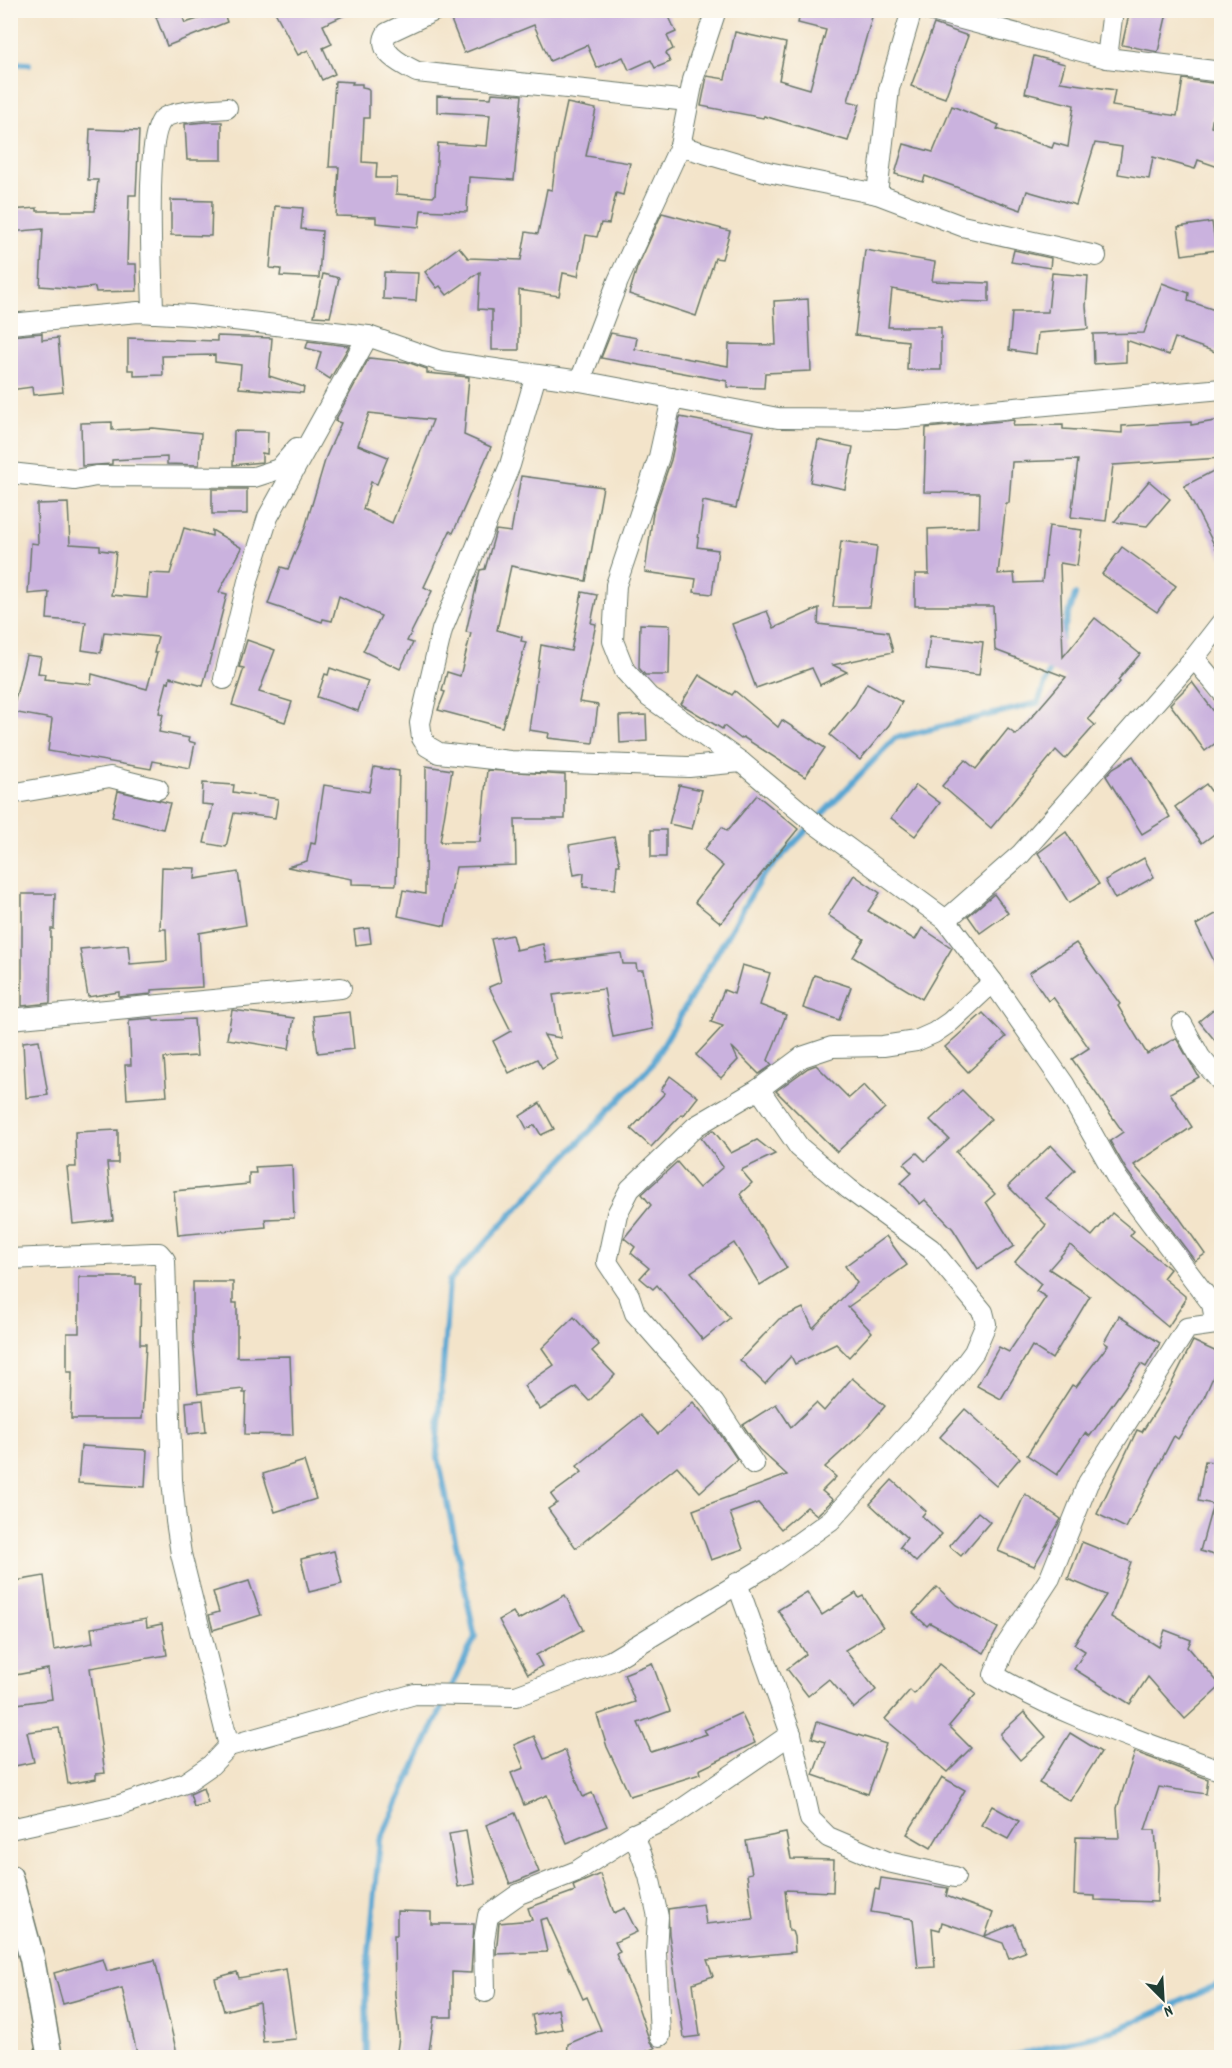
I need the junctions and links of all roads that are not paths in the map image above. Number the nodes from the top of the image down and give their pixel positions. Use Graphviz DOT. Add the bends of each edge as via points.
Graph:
graph roads {
  1 [pos="436,10"];
  2 [pos="716,10"];
  3 [pos="912,10"];
  4 [pos="928,10"];
  5 [pos="1113,10"];
  6 [pos="1107,58"];
  7 [pos="1221,72"];
  8 [pos="688,101"];
  9 [pos="227,108"];
  10 [pos="680,146"];
  11 [pos="877,194"];
  12 [pos="1096,256"];
  13 [pos="153,313"];
  14 [pos="10,324"];
  15 [pos="368,336"];
  16 [pos="536,375"];
  17 [pos="580,381"];
  18 [pos="1221,390"];
  19 [pos="672,398"];
  20 [pos="321,421"];
  21 [pos="10,473"];
  22 [pos="1221,622"];
  23 [pos="1194,658"];
  24 [pos="224,679"];
  25 [pos="1221,692"];
  26 [pos="741,762"];
  27 [pos="158,789"];
  28 [pos="10,795"];
  29 [pos="946,920"];
  30 [pos="993,982"];
  31 [pos="341,988"];
  32 [pos="10,1019"];
  33 [pos="1182,1024"];
  34 [pos="1221,1083"];
  35 [pos="759,1089"];
  36 [pos="10,1259"];
  37 [pos="1219,1326"];
  38 [pos="754,1464"];
  39 [pos="737,1583"];
  40 [pos="791,1734"];
  41 [pos="229,1746"];
  42 [pos="1221,1771"];
  43 [pos="10,1829"];
  44 [pos="634,1834"];
  45 [pos="10,1877"];
  46 [pos="955,1877"];
  47 [pos="485,1992"];
  48 [pos="660,2036"];
  49 [pos="50,2058"];
  1 -- 8 [label="street" via="387,33 384,42 391,57 417,72"];
  2 -- 8 [label="street"];
  3 -- 11 [label="street" via="889,89"];
  4 -- 6 [label="street"];
  5 -- 6 [label="street"];
  6 -- 7 [label="street"];
  8 -- 10 [label="street"];
  9 -- 13 [label="street" via="166,116 157,125 151,209"];
  10 -- 11 [label="street" via="768,172"];
  10 -- 17 [label="street" via="618,281"];
  11 -- 12 [label="street" via="962,226"];
  13 -- 14 [label="street"];
  13 -- 15 [label="street"];
  15 -- 16 [label="street" via="440,361"];
  15 -- 20 [label="street"];
  16 -- 17 [label="street"];
  16 -- 26 [label="street" via="510,465 442,630 420,723 422,738 439,753 510,761 689,767"];
  17 -- 19 [label="street"];
  18 -- 19 [label="street" via="895,419 778,418"];
  19 -- 26 [label="street" via="659,457 616,585 613,641 625,671 649,697"];
  20 -- 21 [label="street" via="279,468 254,477 96,476 75,480"];
  20 -- 24 [label="street" via="268,517"];
  22 -- 23 [label="street"];
  23 -- 25 [label="street"];
  23 -- 29 [label="street" via="1021,854"];
  26 -- 29 [label="street" via="814,823"];
  27 -- 28 [label="street" via="110,777"];
  29 -- 30 [label="street"];
  30 -- 35 [label="street" via="934,1033 916,1041 883,1046 819,1050 802,1057"];
  30 -- 37 [label="street" via="1064,1084 1117,1178 1212,1304"];
  31 -- 32 [label="street"];
  33 -- 34 [label="street" via="1200,1057"];
  35 -- 38 [label="street" via="696,1126 630,1189 617,1214 607,1262 635,1313 714,1403"];
  35 -- 39 [label="street" via="799,1148 817,1165 931,1249 974,1298 986,1324 974,1352 936,1403 831,1520"];
  36 -- 41 [label="street" via="159,1253 165,1260 176,1521"];
  37 -- 42 [label="street" via="1187,1328 1088,1483 1050,1578 1005,1647 994,1675 1078,1715"];
  39 -- 40 [label="street"];
  39 -- 41 [label="street" via="611,1661 516,1696 415,1694"];
  40 -- 44 [label="street" via="669,1818"];
  40 -- 46 [label="street" via="810,1819 828,1837 888,1862"];
  41 -- 43 [label="street" via="185,1783 120,1805"];
  44 -- 47 [label="street" via="577,1871 519,1894 488,1916 484,1940"];
  44 -- 48 [label="street" via="658,1917"];
  45 -- 49 [label="street" via="32,1959"];
}
